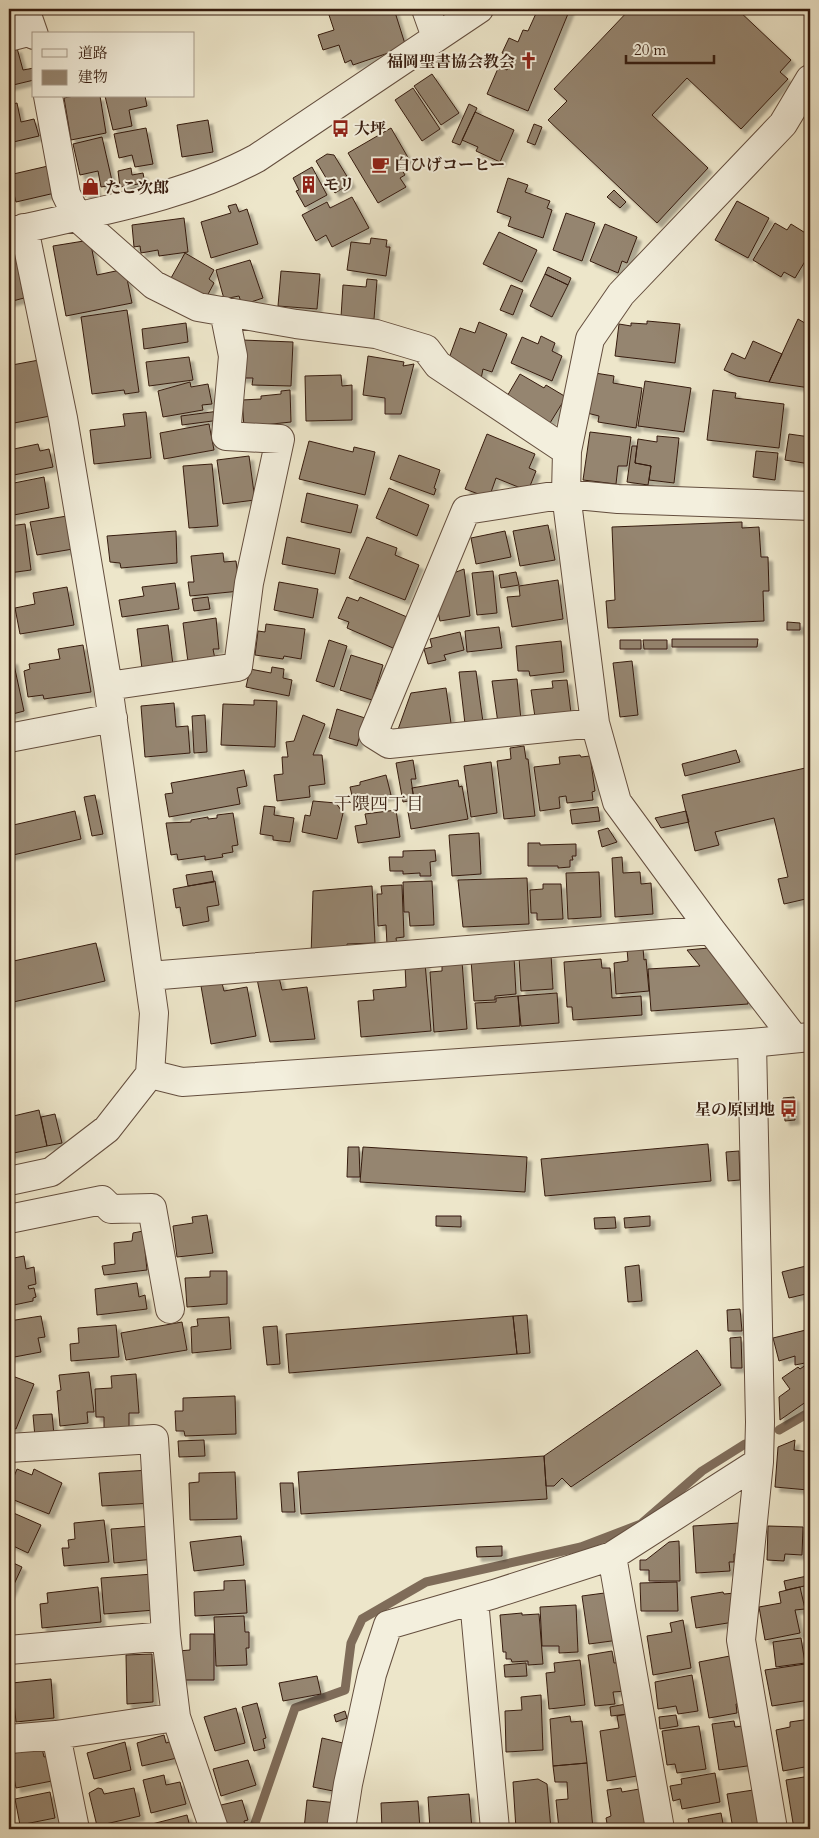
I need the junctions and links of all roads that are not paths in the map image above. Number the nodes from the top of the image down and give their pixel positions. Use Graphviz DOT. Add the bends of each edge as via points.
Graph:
graph roads {
  1 [pos="426,9"];
  2 [pos="479,9"];
  3 [pos="436,38"];
  4 [pos="810,79"];
  5 [pos="48,98"];
  6 [pos="78,217"];
  7 [pos="17,230"];
  8 [pos="224,312"];
  9 [pos="567,450"];
  10 [pos="566,494"];
  11 [pos="810,506"];
  12 [pos="108,686"];
  13 [pos="113,718"];
  14 [pos="594,723"];
  15 [pos="9,738"];
  16 [pos="711,930"];
  17 [pos="149,976"];
  18 [pos="802,1037"];
  19 [pos="752,1043"];
  20 [pos="150,1074"];
  21 [pos="9,1181"];
  22 [pos="9,1219"];
  23 [pos="170,1309"];
  24 [pos="9,1448"];
  25 [pos="759,1462"];
  26 [pos="612,1556"];
  27 [pos="474,1600"];
  28 [pos="166,1636"];
  29 [pos="9,1650"];
  30 [pos="176,1717"];
  31 [pos="56,1735"];
  32 [pos="9,1738"];
  33 [pos="75,1829"];
  34 [pos="214,1829"];
  35 [pos="341,1829"];
  36 [pos="495,1829"];
  37 [pos="660,1829"];
  38 [pos="773,1829"];
  1 -- 3 [label="street"];
  2 -- 3 [label="street"];
  3 -- 6 [label="street" via="232,172 166,194"];
  4 -- 9 [label="street" via="783,124 621,294 590,339"];
  5 -- 6 [label="street" via="66,194"];
  6 -- 7 [label="street"];
  6 -- 8 [label="street" via="154,284 198,307"];
  7 -- 12 [label="street" via="63,418"];
  8 -- 9 [label="street" via="376,334 426,349 438,365"];
  8 -- 12 [label="street" via="233,356 226,436 280,439 249,583 238,667"];
  9 -- 10 [label="street"];
  10 -- 11 [label="street"];
  10 -- 14 [label="street"];
  10 -- 14 [label="street" via="466,510 372,734 388,744"];
  12 -- 13 [label="street"];
  13 -- 15 [label="street"];
  13 -- 17 [label="street"];
  14 -- 16 [label="street" via="617,802"];
  16 -- 17 [label="street"];
  16 -- 18 [label="street"];
  17 -- 20 [label="street" via="154,1013"];
  18 -- 19 [label="street"];
  19 -- 20 [label="street" via="182,1082"];
  19 -- 25 [label="street"];
  20 -- 21 [label="street" via="107,1129 52,1172"];
  22 -- 23 [label="street" via="102,1200 111,1209 152,1208"];
  24 -- 28 [label="street" via="154,1440"];
  25 -- 26 [label="street"];
  25 -- 38 [label="street" via="741,1640"];
  26 -- 27 [label="street"];
  26 -- 37 [label="street"];
  27 -- 35 [label="street" via="388,1625 372,1674"];
  27 -- 36 [label="street"];
  28 -- 29 [label="street"];
  28 -- 30 [label="street"];
  30 -- 31 [label="street"];
  30 -- 34 [label="street"];
  31 -- 32 [label="street"];
  31 -- 33 [label="street"];
}
